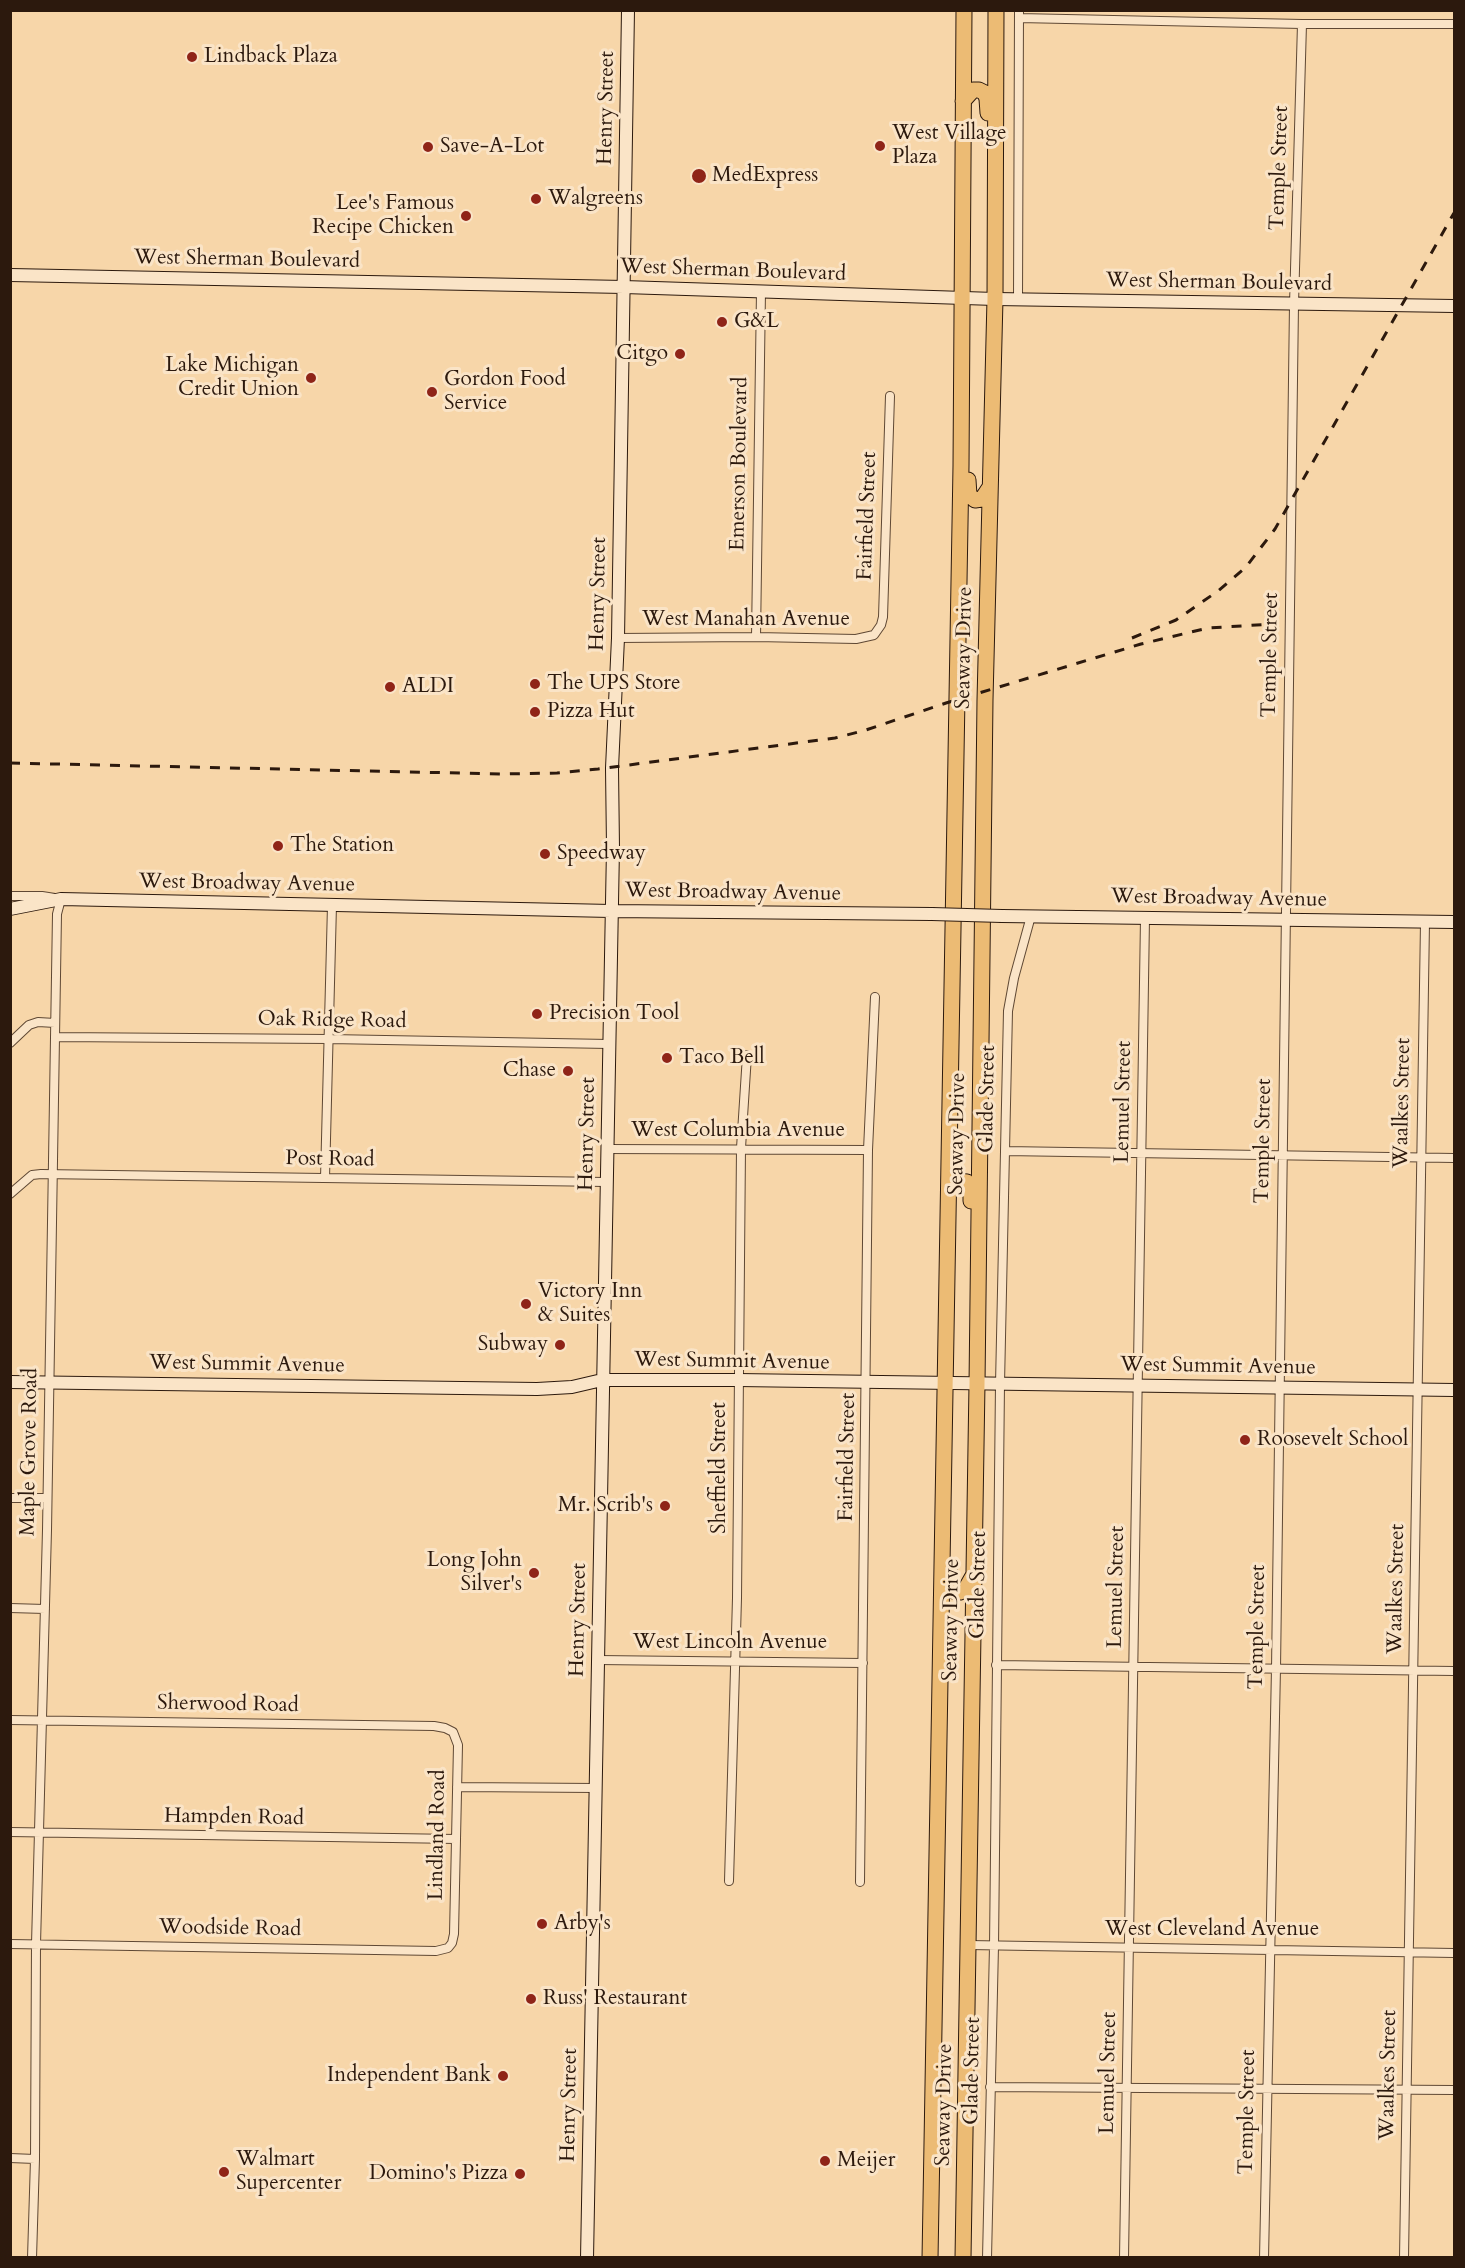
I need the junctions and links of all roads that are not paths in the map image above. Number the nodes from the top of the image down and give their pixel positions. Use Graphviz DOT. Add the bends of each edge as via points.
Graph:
graph roads {
  1 [pos="628,10"];
  2 [pos="964,10"];
  3 [pos="996,10"];
  4 [pos="1019,14"];
  5 [pos="1302,24"];
  6 [pos="1455,24"];
  7 [pos="963,101"];
  8 [pos="10,274"];
  9 [pos="624,287"];
  10 [pos="761,291"];
  11 [pos="994,292"];
  12 [pos="961,296"];
  13 [pos="1018,298"];
  14 [pos="1294,304"];
  15 [pos="1455,306"];
  16 [pos="961,319"];
  17 [pos="890,396"];
  18 [pos="990,487"];
  19 [pos="874,635"];
  20 [pos="756,637"];
  21 [pos="618,638"];
  22 [pos="10,896"];
  23 [pos="61,899"];
  24 [pos="332,905"];
  25 [pos="10,909"];
  26 [pos="611,911"];
  27 [pos="1031,916"];
  28 [pos="1145,918"];
  29 [pos="1285,919"];
  30 [pos="1425,922"];
  31 [pos="1455,922"];
  32 [pos="875,997"];
  33 [pos="55,1023"];
  34 [pos="55,1037"];
  35 [pos="329,1039"];
  36 [pos="10,1043"];
  37 [pos="609,1044"];
  38 [pos="747,1055"];
  39 [pos="741,1148"];
  40 [pos="607,1149"];
  41 [pos="868,1150"];
  42 [pos="1005,1151"];
  43 [pos="1142,1153"];
  44 [pos="1282,1155"];
  45 [pos="1420,1158"];
  46 [pos="1455,1158"];
  47 [pos="53,1174"];
  48 [pos="325,1178"];
  49 [pos="606,1182"];
  50 [pos="949,1185"];
  51 [pos="10,1194"];
  52 [pos="602,1380"];
  53 [pos="738,1380"];
  54 [pos="10,1382"];
  55 [pos="50,1382"];
  56 [pos="866,1383"];
  57 [pos="944,1383"];
  58 [pos="974,1384"];
  59 [pos="1000,1384"];
  60 [pos="1139,1386"];
  61 [pos="1279,1387"];
  62 [pos="1418,1390"];
  63 [pos="1455,1390"];
  64 [pos="944,1414"];
  65 [pos="10,1498"];
  66 [pos="46,1498"];
  67 [pos="974,1574"];
  68 [pos="10,1608"];
  69 [pos="45,1609"];
  70 [pos="597,1660"];
  71 [pos="734,1660"];
  72 [pos="863,1663"];
  73 [pos="996,1665"];
  74 [pos="1134,1666"];
  75 [pos="1276,1668"];
  76 [pos="1414,1670"];
  77 [pos="1455,1671"];
  78 [pos="10,1720"];
  79 [pos="42,1720"];
  80 [pos="445,1728"];
  81 [pos="457,1786"];
  82 [pos="595,1788"];
  83 [pos="10,1832"];
  84 [pos="39,1833"];
  85 [pos="456,1839"];
  86 [pos="729,1881"];
  87 [pos="860,1882"];
  88 [pos="10,1944"];
  89 [pos="36,1944"];
  90 [pos="969,1945"];
  91 [pos="994,1946"];
  92 [pos="1130,1947"];
  93 [pos="448,1948"];
  94 [pos="1269,1949"];
  95 [pos="1410,1951"];
  96 [pos="1455,1953"];
  97 [pos="990,2087"];
  98 [pos="1127,2087"];
  99 [pos="1267,2089"];
  100 [pos="1406,2089"];
  101 [pos="1455,2090"];
  102 [pos="10,2158"];
  103 [pos="36,2159"];
  104 [pos="32,2258"];
  105 [pos="587,2258"];
  106 [pos="930,2258"];
  107 [pos="963,2258"];
  108 [pos="987,2258"];
  109 [pos="1124,2258"];
  110 [pos="1264,2258"];
  111 [pos="1404,2258"];
  1 -- 9 [label="main road, Henry Street"];
  2 -- 7 [label="highway, Seaway Drive"];
  3 -- 11 [label="highway, Seaway Drive"];
  4 -- 5 [label="street"];
  4 -- 13 [label="street"];
  5 -- 6 [label="street"];
  5 -- 14 [label="street, Temple Street"];
  7 -- 11 [label="highway" via="973,90 985,93 987,99 987,263"];
  7 -- 12 [label="highway, Seaway Drive"];
  8 -- 9 [label="main road, West Sherman Boulevard"];
  9 -- 10 [label="main road, West Sherman Boulevard"];
  9 -- 21 [label="main road, Henry Street"];
  10 -- 12 [label="main road, West Sherman Boulevard"];
  10 -- 20 [label="street, Emerson Boulevard"];
  11 -- 12 [label="main road, West Sherman Boulevard"];
  11 -- 13 [label="main road, West Sherman Boulevard"];
  11 -- 18 [label="highway, Seaway Drive"];
  12 -- 16 [label="highway, Seaway Drive"];
  13 -- 14 [label="main road, West Sherman Boulevard"];
  14 -- 15 [label="main road, West Sherman Boulevard"];
  14 -- 29 [label="street, Temple Street"];
  16 -- 18 [label="highway" via="968,337 969,495 982,500"];
  16 -- 50 [label="highway, Seaway Drive"];
  17 -- 19 [label="street, Fairfield Street" via="883,617"];
  18 -- 58 [label="highway, Seaway Drive"];
  19 -- 20 [label="street, West Manahan Avenue" via="855,639"];
  20 -- 21 [label="street, West Manahan Avenue"];
  21 -- 26 [label="main road, Henry Street"];
  22 -- 23 [label="street, West Broadway Avenue"];
  23 -- 24 [label="main road, West Broadway Avenue"];
  23 -- 25 [label="main road"];
  23 -- 33 [label="street, Maple Grove Road" via="57,914"];
  24 -- 26 [label="main road, West Broadway Avenue"];
  24 -- 35 [label="street"];
  26 -- 27 [label="main road, West Broadway Avenue, bridge"];
  26 -- 37 [label="main road, Henry Street"];
  27 -- 28 [label="main road, West Broadway Avenue"];
  27 -- 42 [label="street, Glade Street" via="1008,1011"];
  28 -- 29 [label="main road, West Broadway Avenue"];
  28 -- 43 [label="street, Lemuel Street"];
  29 -- 30 [label="main road, West Broadway Avenue"];
  29 -- 44 [label="street, Temple Street"];
  30 -- 31 [label="main road, West Broadway Avenue"];
  30 -- 45 [label="street, Waalkes Street"];
  32 -- 41 [label="street, Fairfield Street"];
  33 -- 34 [label="street, Maple Grove Road"];
  33 -- 36 [label="street" via="29,1025"];
  34 -- 35 [label="street, Oak Ridge Road"];
  34 -- 47 [label="street, Maple Grove Road"];
  35 -- 37 [label="street, Oak Ridge Road"];
  35 -- 48 [label="street"];
  37 -- 40 [label="main road, Henry Street"];
  38 -- 39 [label="street, Sheffield Street"];
  39 -- 40 [label="street, West Columbia Avenue"];
  39 -- 41 [label="street, West Columbia Avenue"];
  39 -- 53 [label="street, Sheffield Street"];
  40 -- 49 [label="main road, Henry Street"];
  41 -- 56 [label="street, Fairfield Street"];
  42 -- 43 [label="street"];
  42 -- 59 [label="street, Glade Street"];
  43 -- 44 [label="street"];
  43 -- 60 [label="street, Lemuel Street"];
  44 -- 45 [label="street"];
  44 -- 61 [label="street, Temple Street"];
  45 -- 46 [label="street"];
  45 -- 62 [label="street, Waalkes Street"];
  47 -- 48 [label="street, Post Road"];
  47 -- 51 [label="street, Post Road" via="32,1175"];
  47 -- 55 [label="street, Maple Grove Road"];
  48 -- 49 [label="street, Post Road"];
  49 -- 52 [label="main road, Henry Street"];
  50 -- 57 [label="highway, Seaway Drive"];
  50 -- 58 [label="highway" via="962,1180 971,1188"];
  52 -- 53 [label="main road, West Summit Avenue"];
  52 -- 55 [label="main road, West Summit Avenue" via="537,1389"];
  52 -- 70 [label="main road, Henry Street"];
  53 -- 56 [label="main road, West Summit Avenue"];
  53 -- 71 [label="street, Sheffield Street"];
  54 -- 55 [label="main road, West Summit Avenue"];
  55 -- 66 [label="street, Maple Grove Road"];
  56 -- 57 [label="main road, West Summit Avenue"];
  56 -- 72 [label="street, Fairfield Street"];
  57 -- 58 [label="main road, West Summit Avenue"];
  57 -- 64 [label="highway, Seaway Drive"];
  58 -- 59 [label="main road, West Summit Avenue"];
  58 -- 67 [label="highway, Seaway Drive"];
  59 -- 60 [label="main road, West Summit Avenue"];
  59 -- 73 [label="street, Glade Street"];
  60 -- 61 [label="main road, West Summit Avenue"];
  60 -- 74 [label="street, Lemuel Street"];
  61 -- 62 [label="main road, West Summit Avenue"];
  61 -- 75 [label="street, Temple Street"];
  62 -- 63 [label="main road, West Summit Avenue"];
  62 -- 76 [label="street, Waalkes Street"];
  64 -- 67 [label="highway" via="950,1438 950,1587 965,1590"];
  64 -- 106 [label="highway, Seaway Drive"];
  65 -- 66 [label="street"];
  66 -- 69 [label="street, Maple Grove Road"];
  67 -- 90 [label="highway, Seaway Drive"];
  68 -- 69 [label="street"];
  69 -- 79 [label="street, Maple Grove Road"];
  70 -- 71 [label="street, West Lincoln Avenue"];
  70 -- 82 [label="main road, Henry Street"];
  71 -- 72 [label="street, West Lincoln Avenue"];
  71 -- 86 [label="street, Sheffield Street"];
  72 -- 87 [label="street, Fairfield Street"];
  73 -- 74 [label="street"];
  73 -- 91 [label="street, Glade Street"];
  74 -- 75 [label="street"];
  74 -- 92 [label="street, Lemuel Street"];
  75 -- 76 [label="street"];
  75 -- 94 [label="street, Temple Street"];
  76 -- 77 [label="street"];
  76 -- 95 [label="street, Waalkes Street"];
  78 -- 79 [label="street, Sherwood Road"];
  79 -- 80 [label="street, Sherwood Road"];
  79 -- 84 [label="street, Maple Grove Road"];
  80 -- 81 [label="street, Lindland Road" via="456,1737 458,1745"];
  81 -- 82 [label="street"];
  81 -- 85 [label="street, Lindland Road"];
  82 -- 105 [label="main road, Henry Street"];
  83 -- 84 [label="street, Hampden Road"];
  84 -- 85 [label="street, Hampden Road"];
  84 -- 89 [label="street, Maple Grove Road"];
  85 -- 93 [label="street, Lindland Road" via="454,1934"];
  88 -- 89 [label="street, Woodside Road"];
  89 -- 93 [label="street, Woodside Road" via="436,1951"];
  89 -- 103 [label="street, Maple Grove Road"];
  90 -- 91 [label="street, West Cleveland Avenue"];
  90 -- 107 [label="highway, Seaway Drive"];
  91 -- 92 [label="street, West Cleveland Avenue"];
  91 -- 97 [label="street, Glade Street"];
  92 -- 94 [label="street, West Cleveland Avenue"];
  92 -- 98 [label="street, Lemuel Street"];
  94 -- 95 [label="street, West Cleveland Avenue"];
  94 -- 99 [label="street, Temple Street"];
  95 -- 96 [label="street, West Cleveland Avenue"];
  95 -- 100 [label="street, Waalkes Street"];
  97 -- 98 [label="street"];
  97 -- 108 [label="street, Glade Street"];
  98 -- 99 [label="street"];
  98 -- 109 [label="street, Lemuel Street"];
  99 -- 100 [label="street"];
  99 -- 110 [label="street, Temple Street"];
  100 -- 101 [label="street"];
  100 -- 111 [label="street, Waalkes Street"];
  102 -- 103 [label="street"];
  103 -- 104 [label="street, Maple Grove Road"];
}
